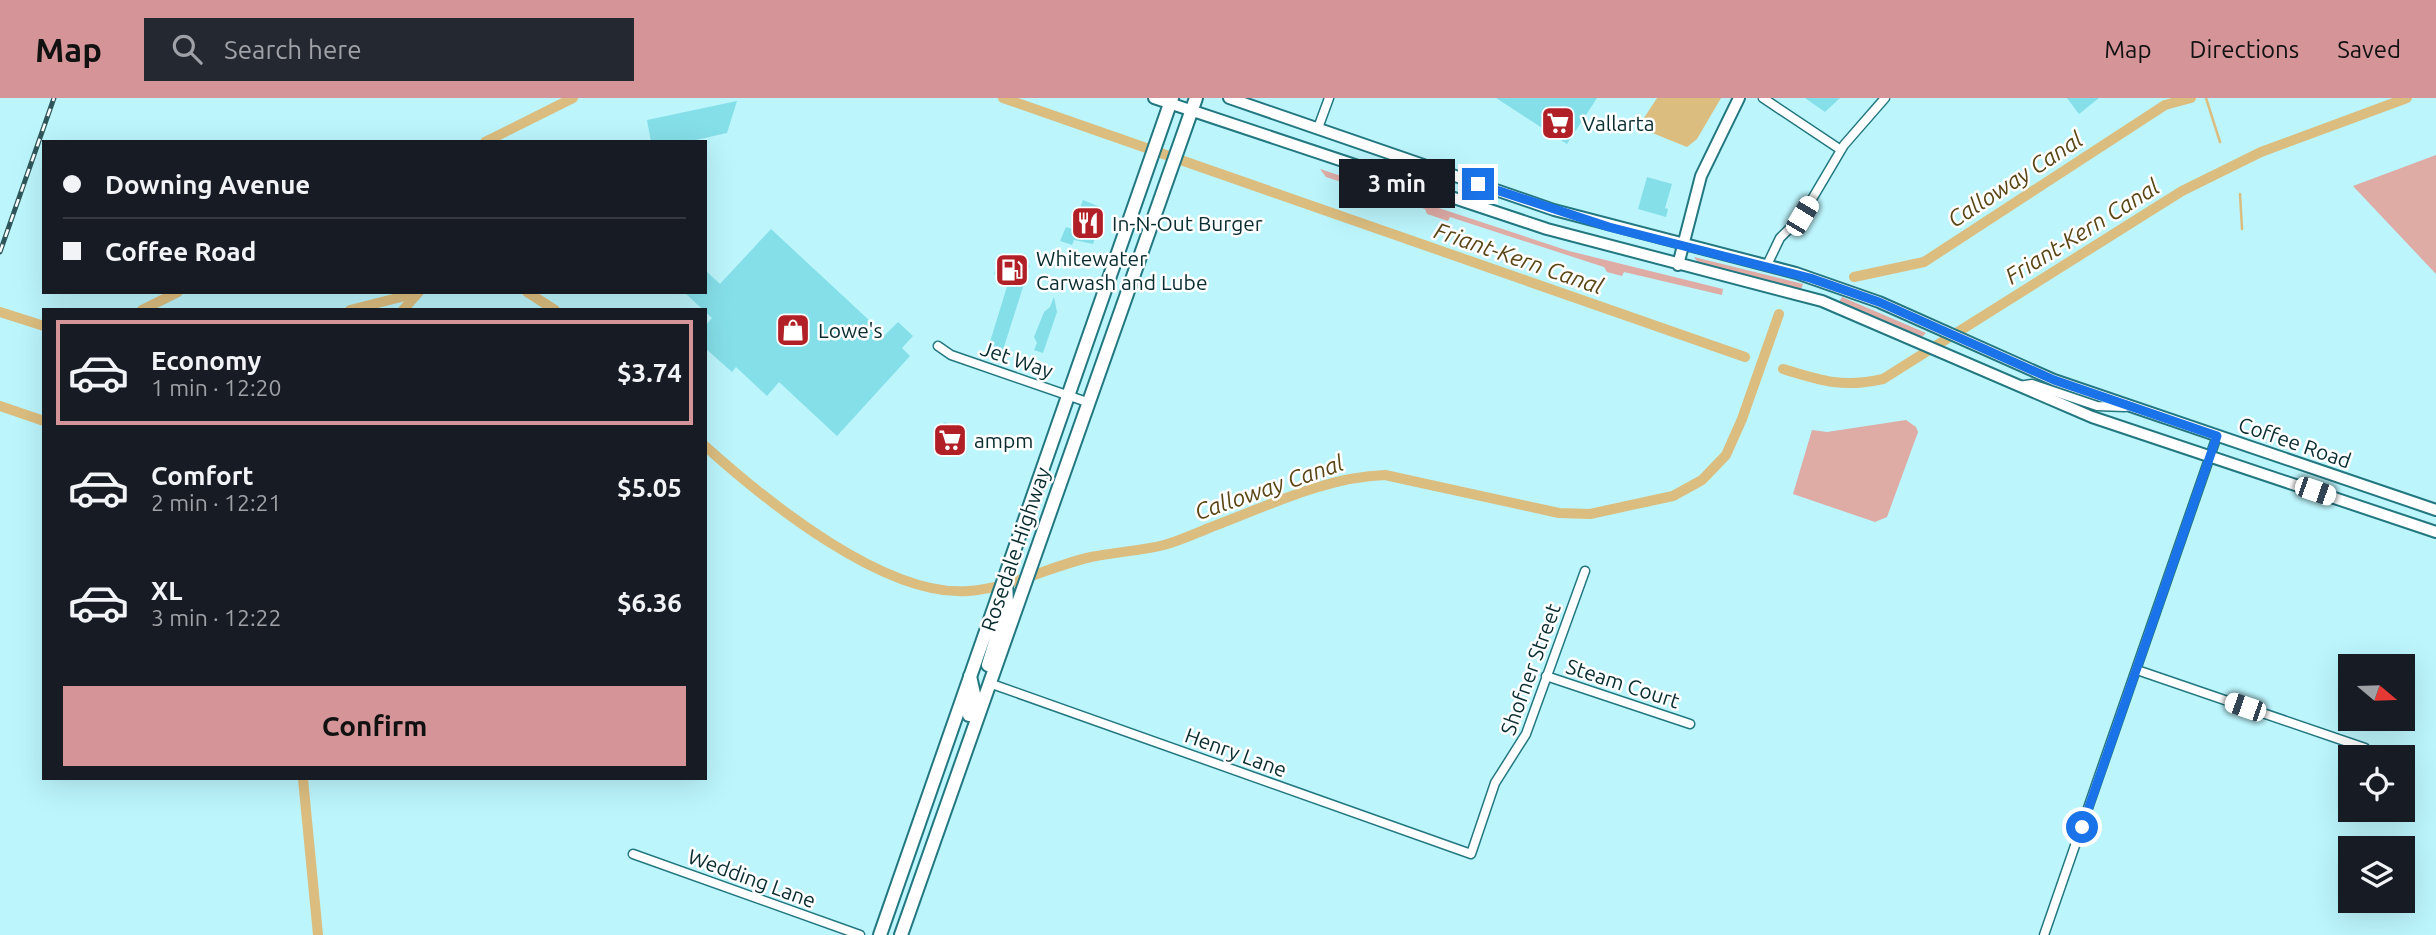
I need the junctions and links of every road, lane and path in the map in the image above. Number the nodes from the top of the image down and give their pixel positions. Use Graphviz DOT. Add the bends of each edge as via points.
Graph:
graph roads {
  1 [pos="1154,98"];
  2 [pos="1229,98"];
  3 [pos="1329,98"];
  4 [pos="1739,98"];
  5 [pos="1763,98"];
  6 [pos="1885,98"];
  7 [pos="1171,101"];
  8 [pos="1194,104"];
  9 [pos="1318,128"];
  10 [pos="1841,150"];
  11 [pos="1683,244"];
  12 [pos="1678,265"];
  13 [pos="1767,265"];
  14 [pos="938,346"];
  15 [pos="2018,386"];
  16 [pos="1067,395"];
  17 [pos="1087,402"];
  18 [pos="2131,407"];
  19 [pos="2217,436"];
  20 [pos="2211,456"];
  21 [pos="2436,510"];
  22 [pos="2436,532"];
  23 [pos="1585,571"];
  24 [pos="1006,605"];
  25 [pos="2137,670"];
  26 [pos="970,676"];
  27 [pos="1546,676"];
  28 [pos="989,683"];
  29 [pos="1690,724"];
  30 [pos="2356,745"];
  31 [pos="951,792"];
  32 [pos="633,854"];
  33 [pos="1471,854"];
  34 [pos="860,935"];
  35 [pos="880,935"];
  36 [pos="901,935"];
  37 [pos="2044,935"];
  1 -- 7 [label="main road, Coffee Road"];
  2 -- 9 [label="main road, Coffee Road"];
  3 -- 9 [label="street"];
  4 -- 11 [label="main road" via="1701,176"];
  5 -- 10 [label="street"];
  6 -- 10 [label="street"];
  7 -- 8 [label="main road, Coffee Road"];
  7 -- 16 [label="main road, Rosedale Highway"];
  8 -- 12 [label="main road, Coffee Road" via="1548,229"];
  8 -- 17 [label="main road, Rosedale Highway"];
  9 -- 11 [label="main road, Coffee Road" via="1553,211"];
  10 -- 13 [label="street" via="1802,216 1780,238"];
  11 -- 12 [label="main road"];
  11 -- 13 [label="main road, Coffee Road"];
  12 -- 15 [label="main road, Coffee Road" via="1822,301"];
  13 -- 18 [label="main road, Coffee Road" via="1879,302 2054,380"];
  14 -- 16 [label="street, Jet Way" via="951,355"];
  15 -- 18 [label="street" via="2042,386 2097,406"];
  15 -- 20 [label="main road, Coffee Road" via="2092,417"];
  16 -- 17 [label="street, Jet Way"];
  16 -- 24 [label="main road, Rosedale Highway" via="1008,565"];
  17 -- 24 [label="main road, Rosedale Highway" via="1030,565"];
  18 -- 19 [label="main road, Coffee Road"];
  19 -- 20 [label="street"];
  19 -- 21 [label="main road, Coffee Road"];
  20 -- 22 [label="main road, Coffee Road"];
  20 -- 25 [label="street"];
  23 -- 27 [label="street, Shofner Street"];
  24 -- 26 [label="main road, Rosedale Highway"];
  24 -- 28 [label="main road, Rosedale Highway"];
  25 -- 30 [label="street"];
  25 -- 37 [label="street"];
  26 -- 31 [label="main road" via="973,702 949,772"];
  26 -- 35 [label="main road, Rosedale Highway"];
  27 -- 29 [label="street, Steam Court"];
  27 -- 33 [label="street, Shofner Street" via="1523,742 1495,783"];
  28 -- 31 [label="main road, Rosedale Highway"];
  28 -- 33 [label="street, Henry Lane"];
  31 -- 36 [label="main road, Rosedale Highway"];
  32 -- 34 [label="street, Wedding Lane"];
}
